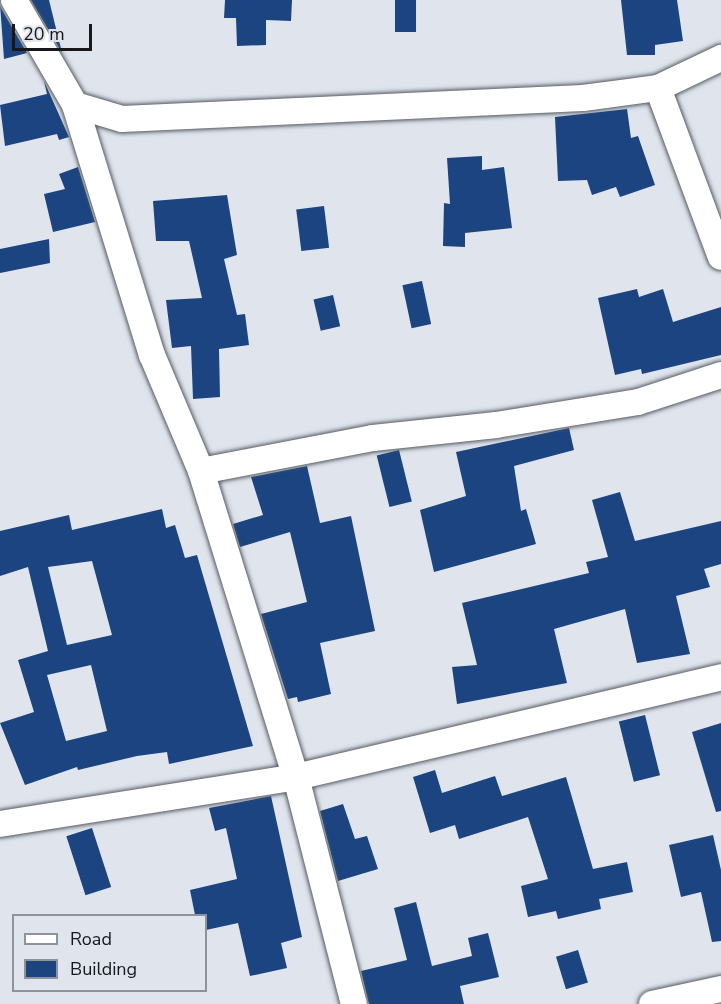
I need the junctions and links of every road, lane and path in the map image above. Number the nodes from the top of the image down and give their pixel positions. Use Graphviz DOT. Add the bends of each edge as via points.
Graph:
graph roads {
  1 [pos="14,0"];
  2 [pos="721,58"];
  3 [pos="658,88"];
  4 [pos="75,105"];
  5 [pos="721,257"];
  6 [pos="721,375"];
  7 [pos="201,471"];
  8 [pos="721,677"];
  9 [pos="296,777"];
  10 [pos="0,824"];
  11 [pos="721,989"];
  12 [pos="354,1004"];
  13 [pos="652,1004"];
  1 -- 4 [label="street"];
  2 -- 3 [label="street"];
  3 -- 4 [label="street" via="583,98 122,119"];
  3 -- 5 [label="street"];
  4 -- 7 [label="street" via="152,355"];
  6 -- 7 [label="street" via="638,402 496,425 373,438"];
  7 -- 9 [label="street"];
  8 -- 9 [label="street"];
  9 -- 10 [label="street"];
  9 -- 12 [label="street"];
  11 -- 13 [label="street"];
}
